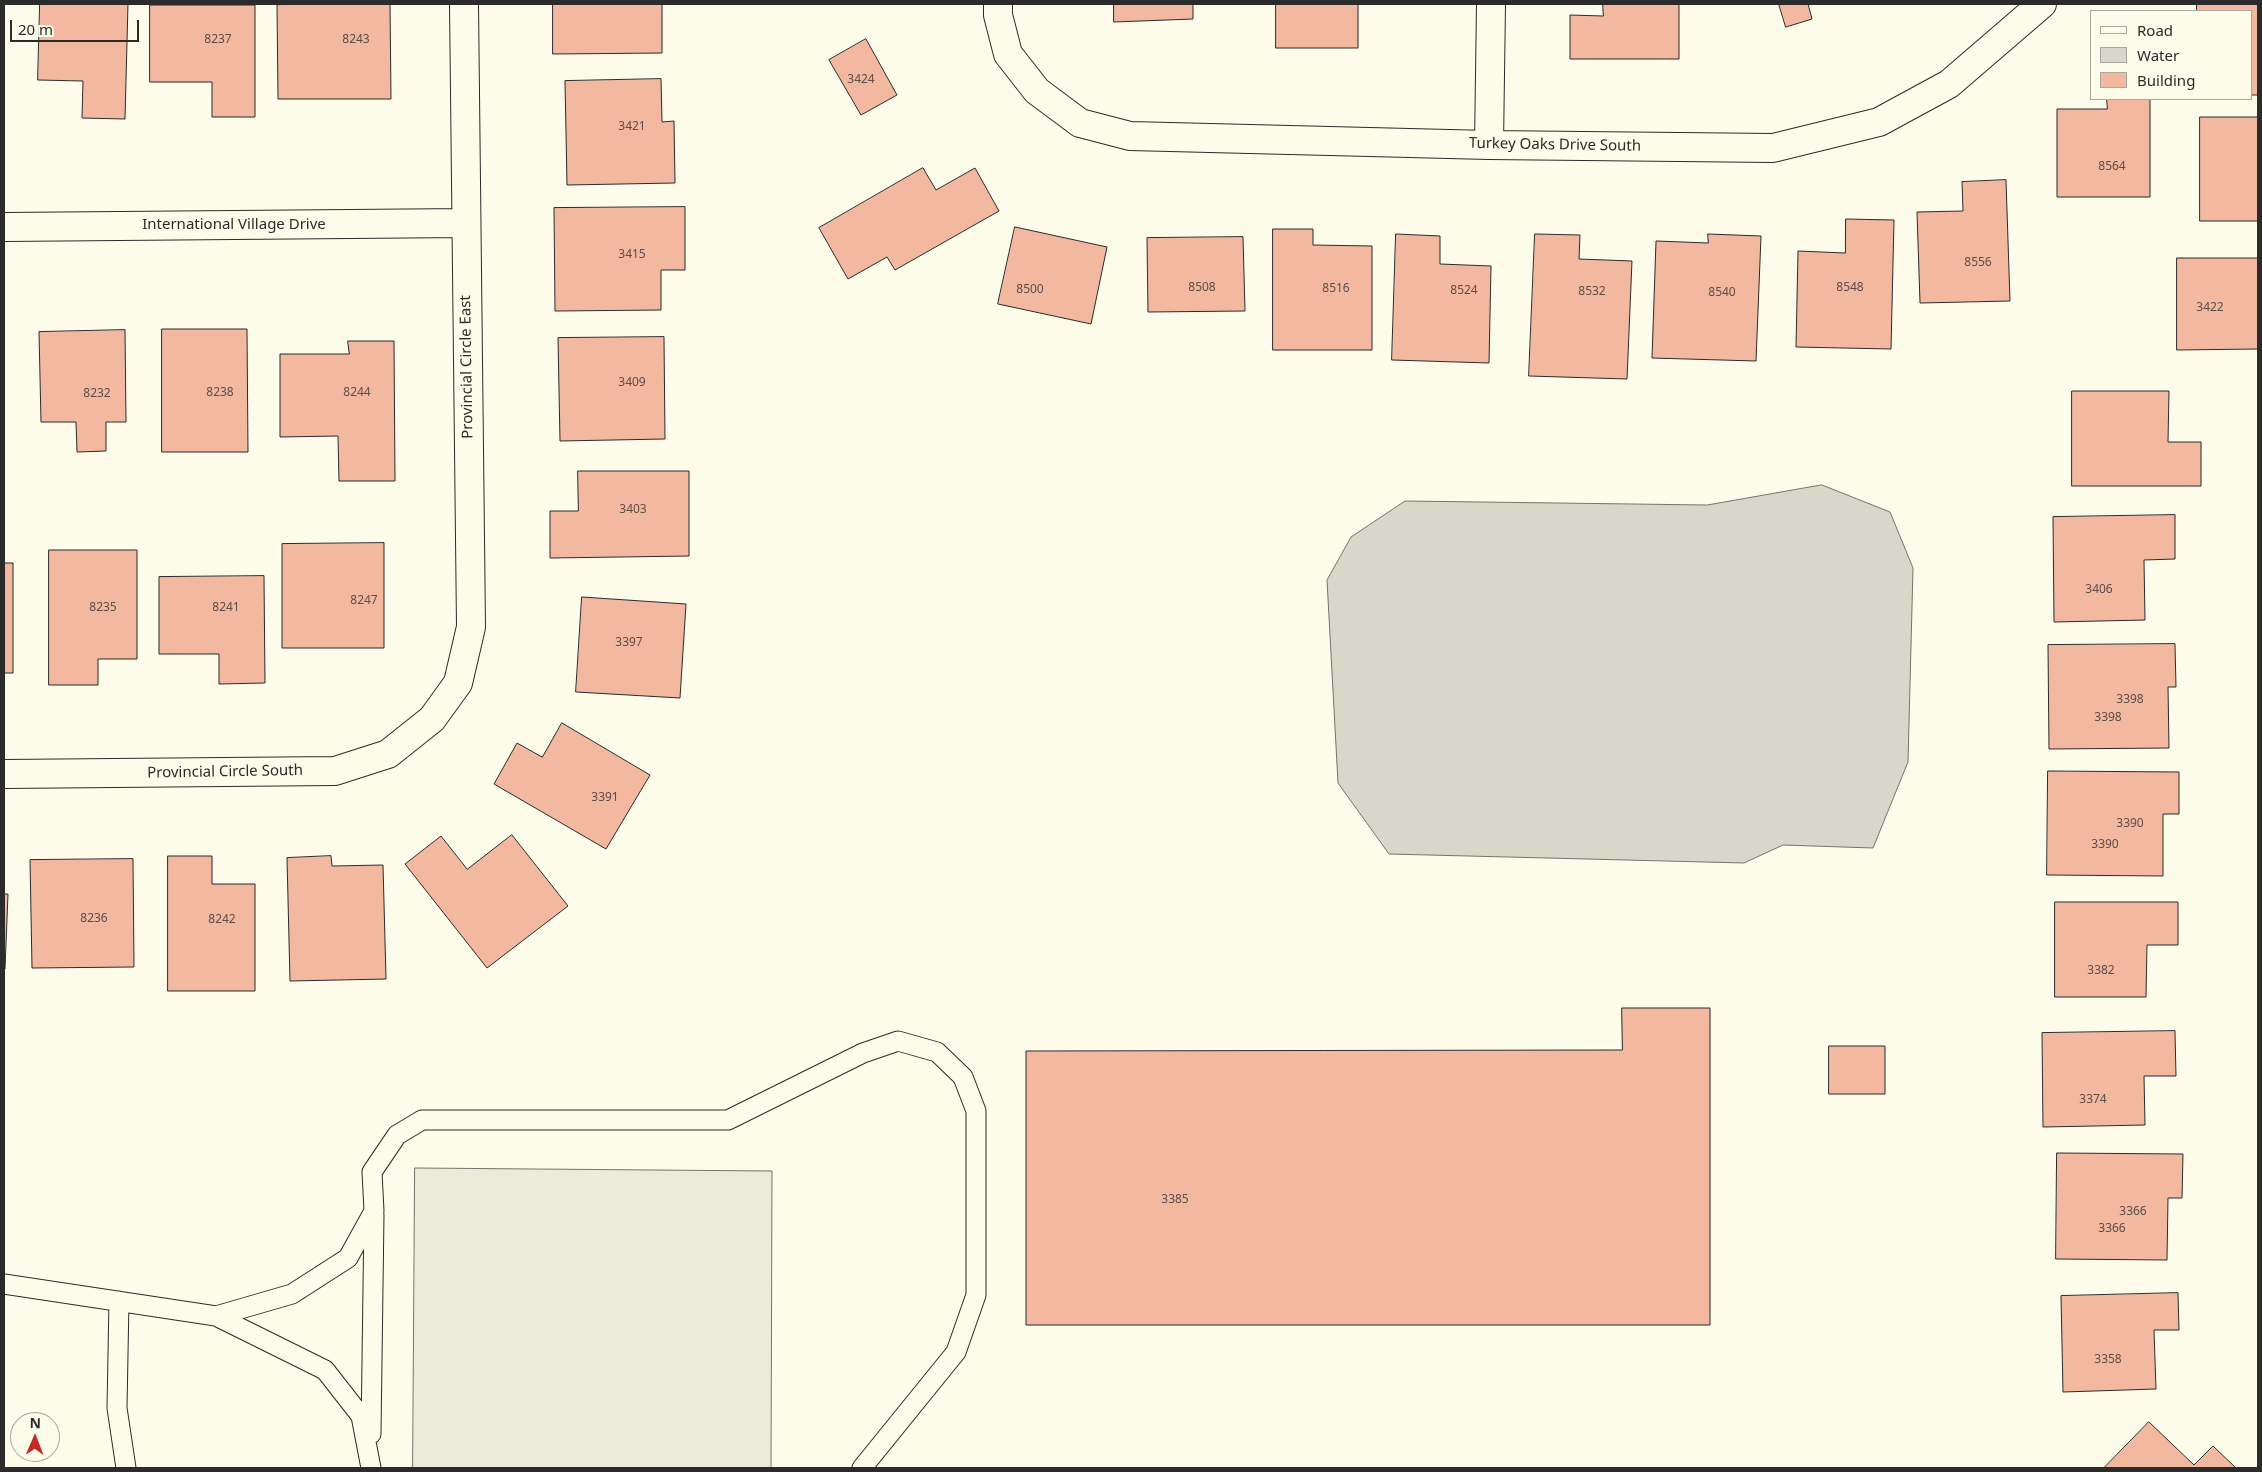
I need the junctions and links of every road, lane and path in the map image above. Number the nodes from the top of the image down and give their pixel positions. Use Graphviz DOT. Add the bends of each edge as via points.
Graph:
graph roads {
  1 [pos="464,4"];
  2 [pos="998,4"];
  3 [pos="1491,4"];
  4 [pos="2042,4"];
  5 [pos="1489,145"];
  6 [pos="465,223"];
  7 [pos="4,227"];
  8 [pos="432,719"];
  9 [pos="4,774"];
  10 [pos="374,1210"];
  11 [pos="4,1284"];
  12 [pos="119,1301"];
  13 [pos="216,1316"];
  14 [pos="371,1467"];
  15 [pos="126,1468"];
  16 [pos="862,1468"];
  1 -- 6 [label="street, Provincial Circle East"];
  2 -- 5 [label="street, Turkey Oaks Drive South" via="1008,54 1037,91 1080,123 1130,136"];
  3 -- 5 [label="street"];
  4 -- 5 [label="street, Turkey Oaks Drive South" via="1949,84 1879,122 1773,148"];
  6 -- 7 [label="street, International Village Drive"];
  6 -- 8 [label="street, Provincial Circle East" via="471,627 458,683"];
  8 -- 9 [label="street, Provincial Circle South" via="388,754 335,771"];
  10 -- 13 [label="lane" via="348,1258 292,1294"];
  10 -- 14 [label="lane"];
  10 -- 16 [label="lane" via="372,1172 397,1135 422,1120 728,1120 863,1054 898,1041 937,1052 963,1077 976,1111 976,1295 956,1352"];
  11 -- 12 [label="lane"];
  12 -- 13 [label="lane"];
  12 -- 15 [label="lane" via="118,1408"];
  13 -- 14 [label="lane" via="326,1370 361,1416"];
}
